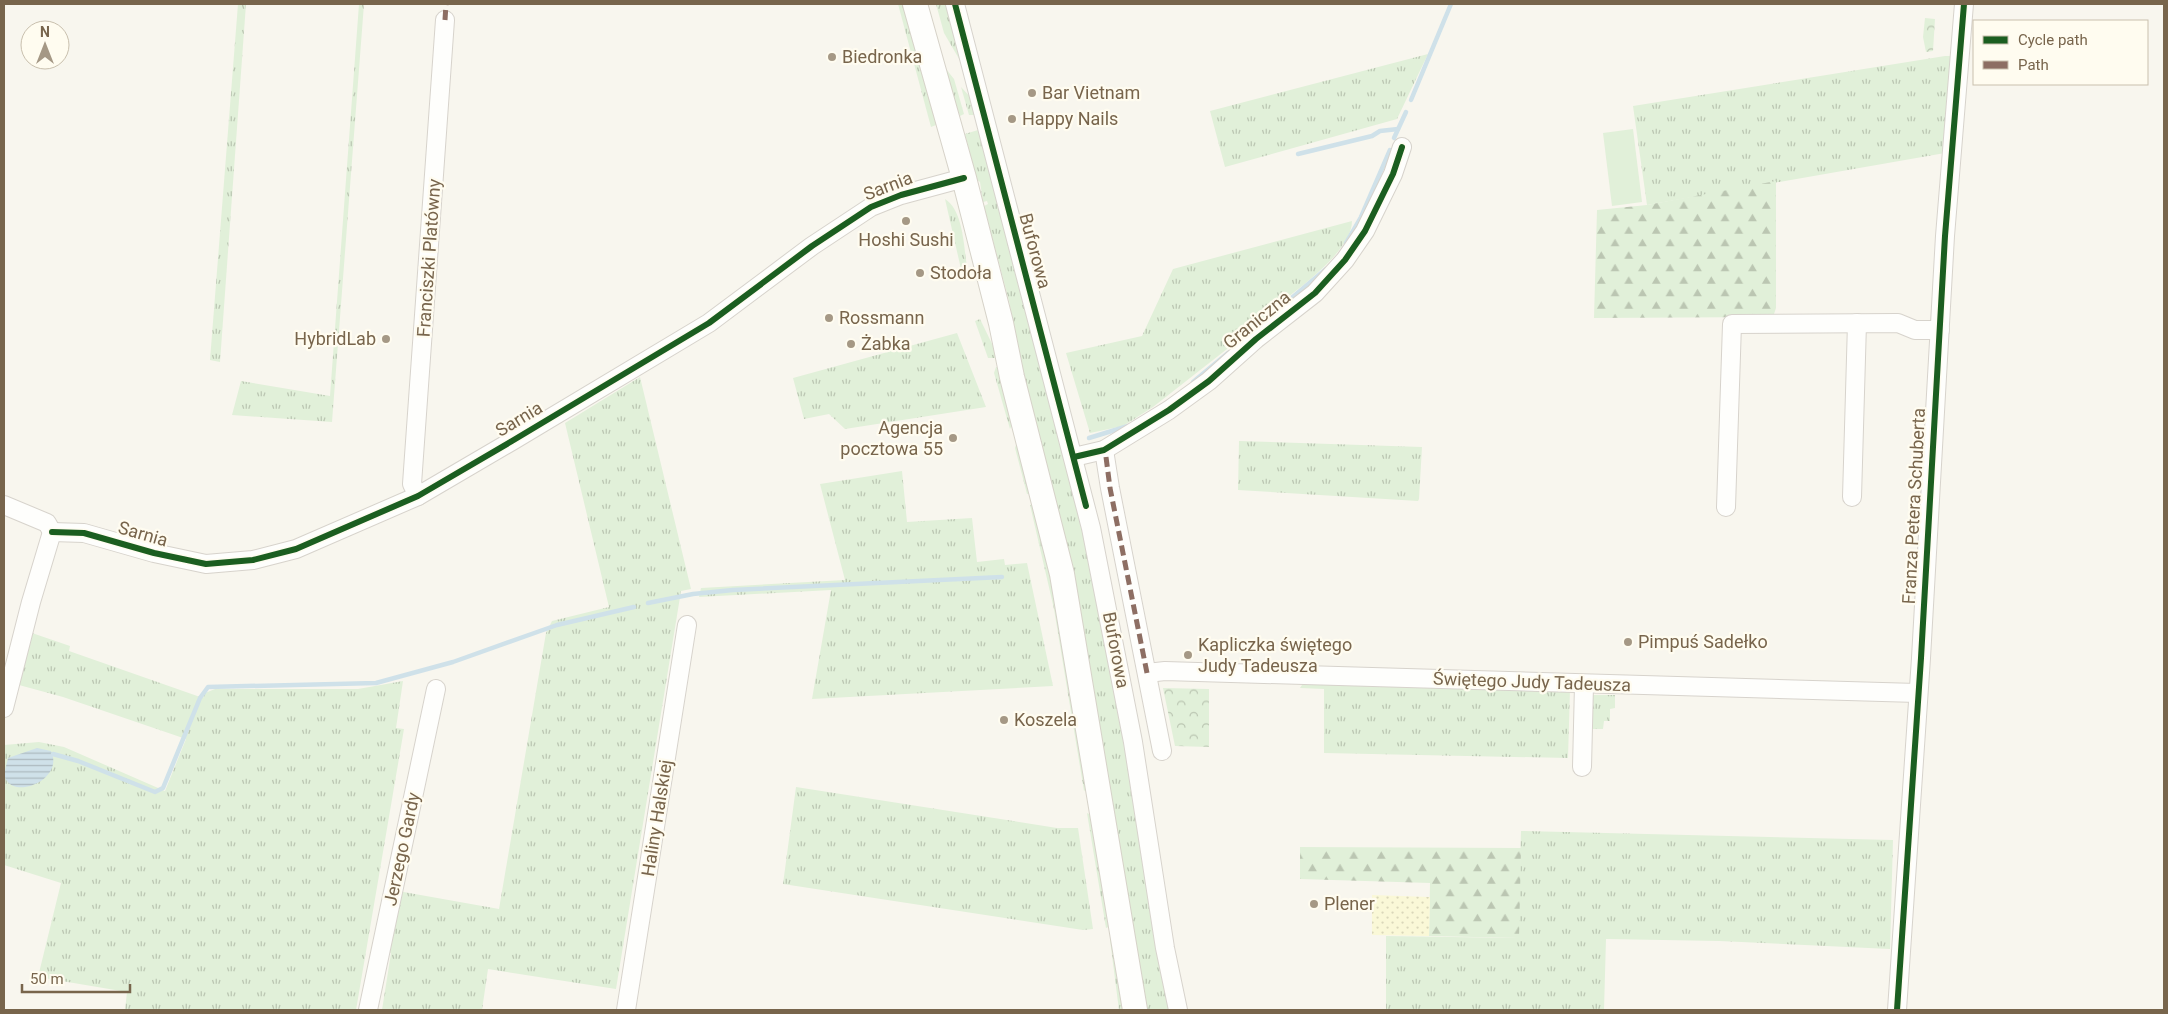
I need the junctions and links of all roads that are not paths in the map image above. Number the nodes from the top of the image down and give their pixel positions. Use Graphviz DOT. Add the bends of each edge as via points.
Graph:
graph roads {
  1 [pos="915,4"];
  2 [pos="955,4"];
  3 [pos="1964,4"];
  4 [pos="445,20"];
  5 [pos="1402,147"];
  6 [pos="964,178"];
  7 [pos="1857,323"];
  8 [pos="1940,330"];
  9 [pos="1104,450"];
  10 [pos="1074,457"];
  11 [pos="418,496"];
  12 [pos="1852,497"];
  13 [pos="4,505"];
  14 [pos="1726,507"];
  15 [pos="52,532"];
  16 [pos="687,626"];
  17 [pos="1147,673"];
  18 [pos="1584,685"];
  19 [pos="436,689"];
  20 [pos="1917,693"];
  21 [pos="4,708"];
  22 [pos="1162,751"];
  23 [pos="1582,767"];
  24 [pos="368,1010"];
  25 [pos="626,1010"];
  26 [pos="1135,1010"];
  27 [pos="1178,1010"];
  28 [pos="1896,1010"];
  1 -- 6 [label="main road"];
  2 -- 10 [label="street, Buforowa"];
  3 -- 8 [label="street, Franza Petera Schuberta"];
  4 -- 11 [label="street, Franciszki Platówny" via="412,484"];
  5 -- 9 [label="street, Graniczna" via="1393,174 1365,232 1346,260 1314,293 1209,381"];
  6 -- 11 [label="street, Sarnia" via="901,195 871,207 812,246 709,323"];
  6 -- 26 [label="main road" via="1062,574"];
  7 -- 8 [label="street" via="1898,323 1915,330"];
  7 -- 12 [label="street"];
  7 -- 14 [label="street" via="1732,324"];
  8 -- 20 [label="street, Franza Petera Schuberta"];
  9 -- 10 [label="street, Graniczna"];
  9 -- 17 [label="street"];
  10 -- 27 [label="street, Buforowa" via="1120,669"];
  11 -- 15 [label="street, Sarnia" via="296,549 221,564 190,562 84,533"];
  13 -- 15 [label="street" via="47,523"];
  15 -- 21 [label="street" via="30,602"];
  16 -- 25 [label="street, Haliny Halskiej"];
  17 -- 18 [label="street, Świętego Judy Tadeusza"];
  17 -- 22 [label="street"];
  18 -- 20 [label="street, Świętego Judy Tadeusza"];
  18 -- 23 [label="street"];
  19 -- 24 [label="street, Jerzego Gardy"];
  20 -- 28 [label="street, Franza Petera Schuberta"];
}
